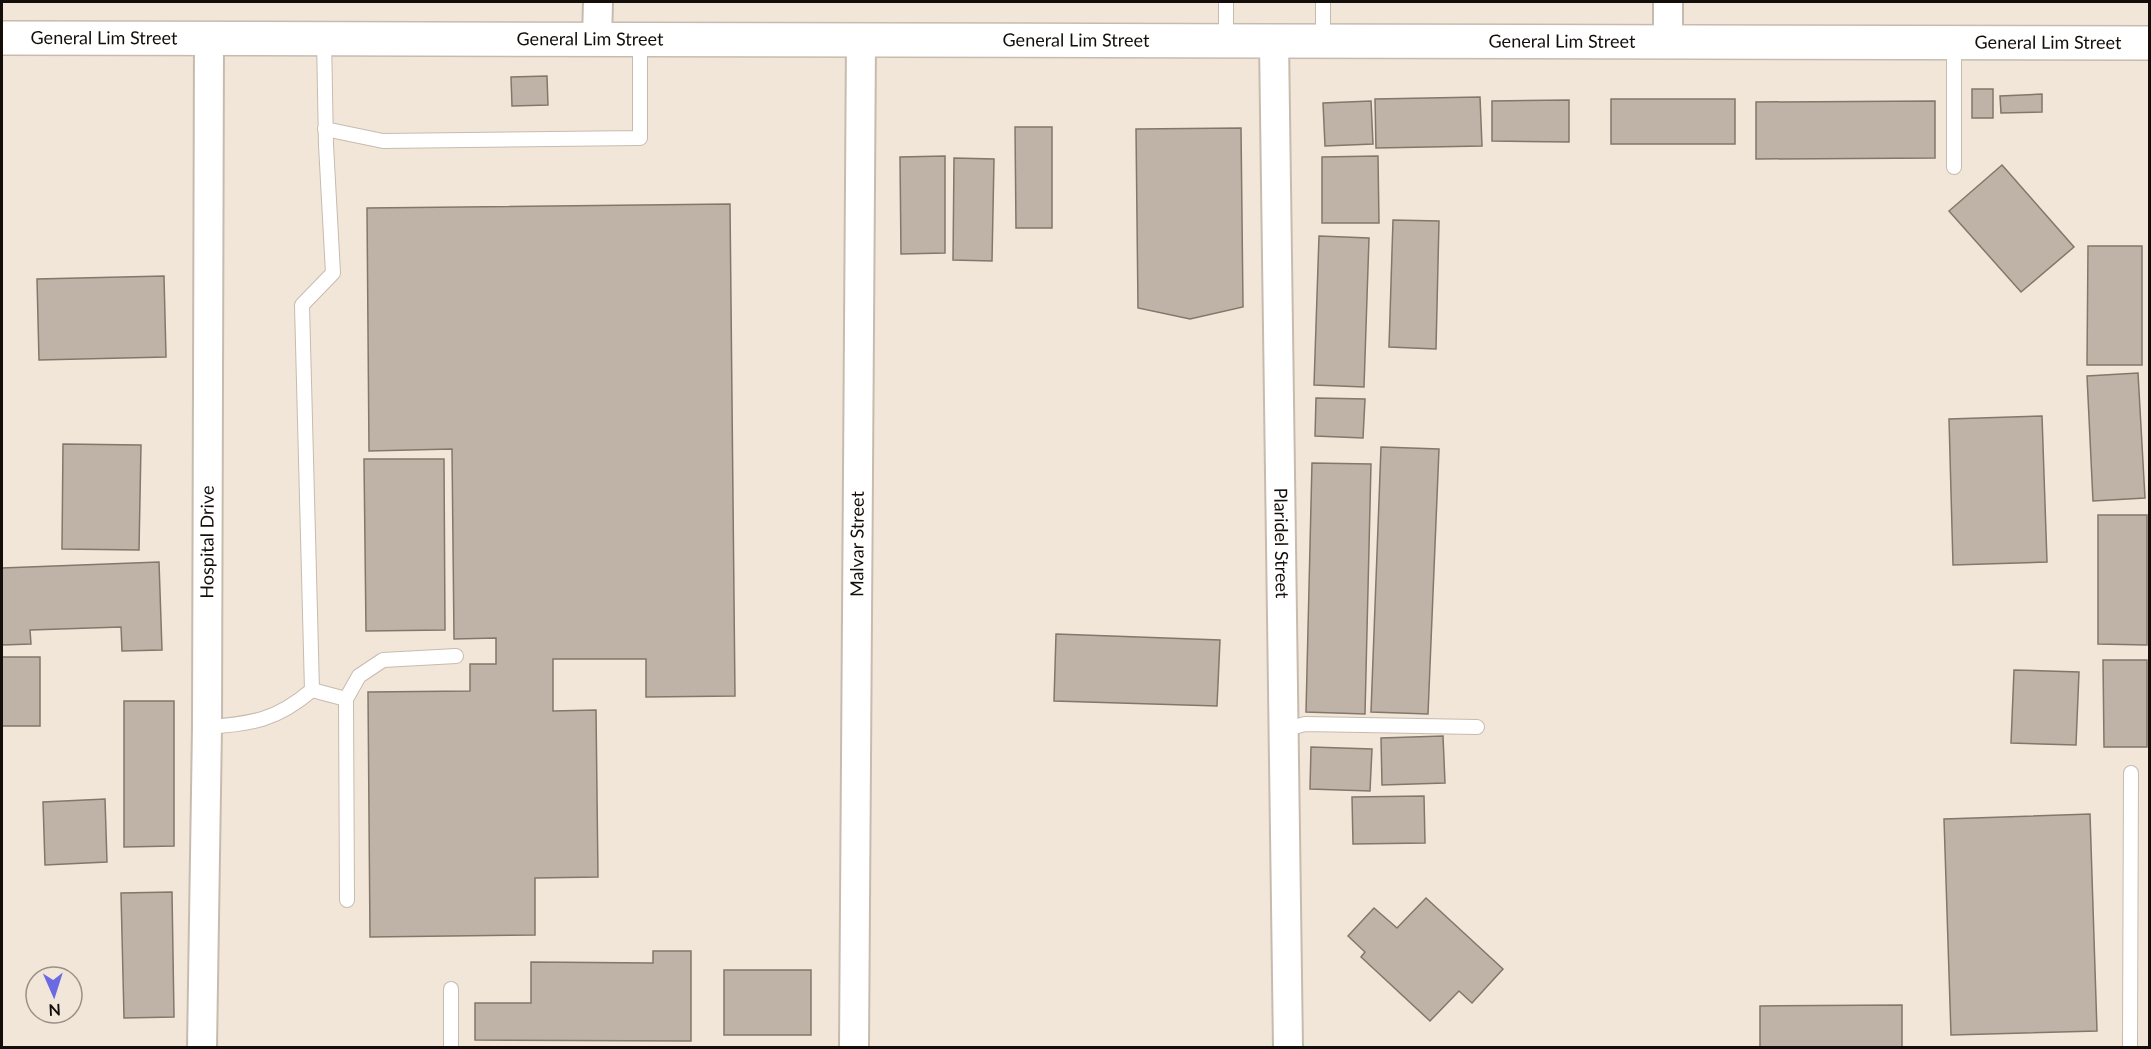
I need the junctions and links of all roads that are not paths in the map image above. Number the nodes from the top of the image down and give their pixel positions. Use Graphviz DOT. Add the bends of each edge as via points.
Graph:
graph roads {
  1 [pos="598,2"];
  2 [pos="1226,2"];
  3 [pos="1323,2"];
  4 [pos="1668,2"];
  5 [pos="2,38"];
  6 [pos="324,38"];
  7 [pos="209,39"];
  8 [pos="597,39"];
  9 [pos="640,40"];
  10 [pos="861,40"];
  11 [pos="1323,40"];
  12 [pos="1226,41"];
  13 [pos="1274,41"];
  14 [pos="1668,42"];
  15 [pos="1954,42"];
  16 [pos="2150,43"];
  17 [pos="325,129"];
  18 [pos="1954,167"];
  19 [pos="456,656"];
  20 [pos="312,690"];
  21 [pos="346,699"];
  22 [pos="207,727"];
  23 [pos="1477,727"];
  24 [pos="1283,730"];
  25 [pos="2131,773"];
  26 [pos="347,900"];
  27 [pos="452,989"];
  28 [pos="202,1047"];
  29 [pos="451,1047"];
  30 [pos="854,1047"];
  31 [pos="1288,1047"];
  32 [pos="2130,1047"];
  1 -- 8 [label="street"];
  2 -- 12 [label="lane"];
  3 -- 11 [label="lane"];
  4 -- 14 [label="street"];
  5 -- 7 [label="street, General Lim Street"];
  6 -- 7 [label="street, General Lim Street"];
  6 -- 8 [label="street, General Lim Street"];
  6 -- 17 [label="lane"];
  7 -- 22 [label="street, Hospital Drive"];
  8 -- 9 [label="street, General Lim Street"];
  9 -- 10 [label="street, General Lim Street"];
  9 -- 17 [label="lane" via="640,138 383,141"];
  10 -- 12 [label="street, General Lim Street"];
  10 -- 30 [label="street, Malvar Street"];
  11 -- 13 [label="street, General Lim Street"];
  11 -- 14 [label="street, General Lim Street"];
  12 -- 13 [label="street, General Lim Street"];
  13 -- 24 [label="street, Plaridel Street"];
  14 -- 15 [label="street, General Lim Street"];
  15 -- 16 [label="street, General Lim Street"];
  15 -- 18 [label="lane"];
  17 -- 20 [label="lane" via="333,273 302,305"];
  19 -- 21 [label="lane" via="383,660 359,676"];
  20 -- 21 [label="lane"];
  20 -- 22 [label="lane" via="298,702 256,723"];
  21 -- 26 [label="lane"];
  22 -- 28 [label="street, Hospital Drive"];
  23 -- 24 [label="lane" via="1305,724"];
  24 -- 31 [label="street, Plaridel Street"];
  25 -- 32 [label="lane"];
  27 -- 29 [label="lane"];
}
